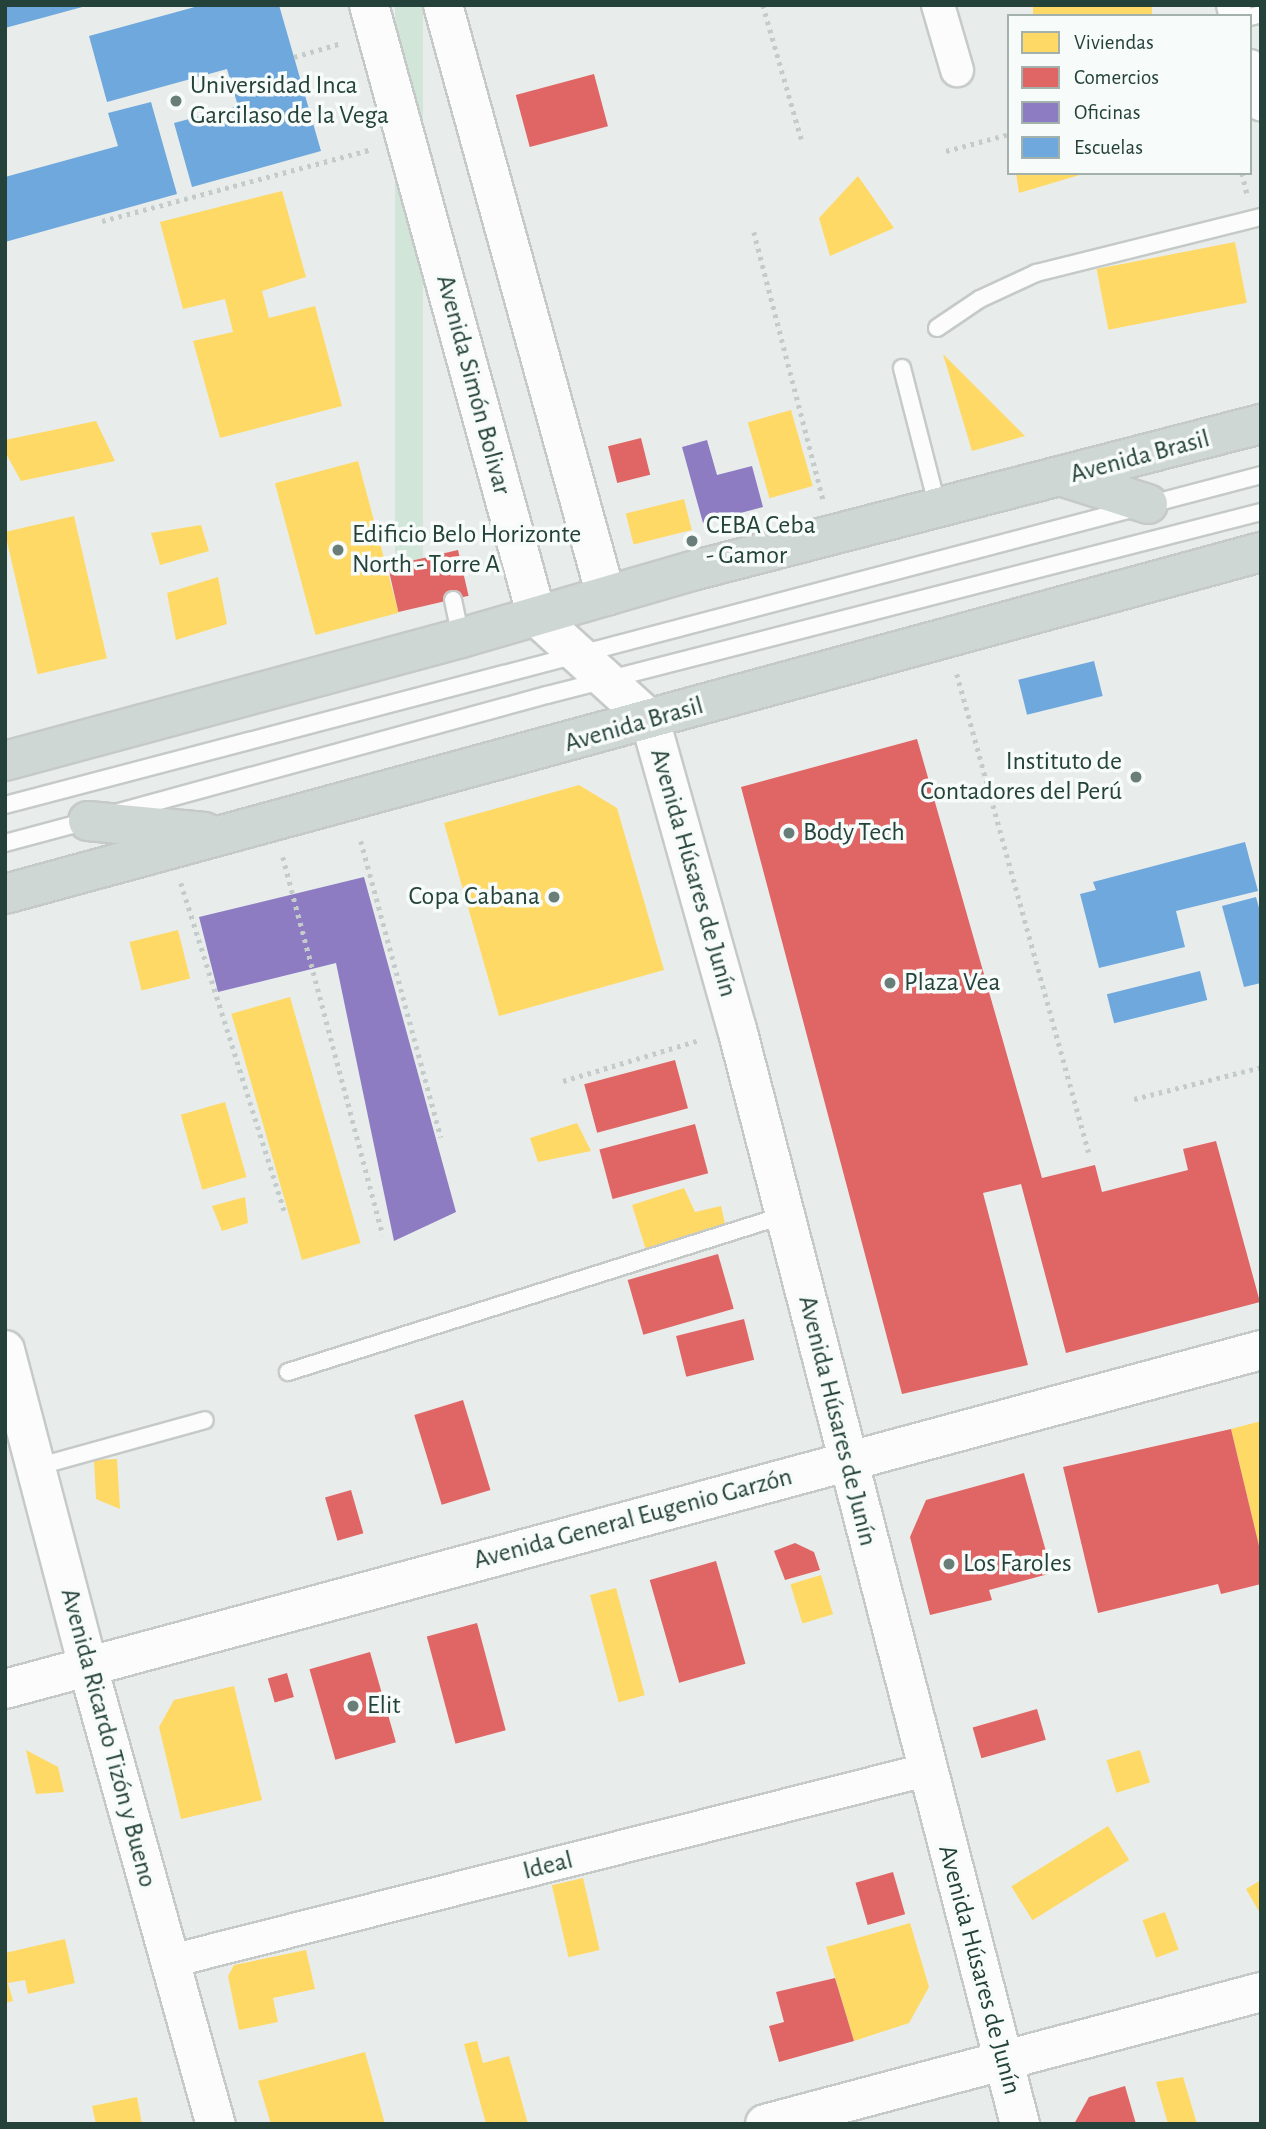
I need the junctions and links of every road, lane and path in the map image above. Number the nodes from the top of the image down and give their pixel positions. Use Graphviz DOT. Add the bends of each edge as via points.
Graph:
graph roads {
  1 [pos="443,5"];
  2 [pos="763,5"];
  3 [pos="938,5"];
  4 [pos="372,18"];
  5 [pos="294,57"];
  6 [pos="957,70"];
  7 [pos="1252,73"];
  8 [pos="1261,104"];
  9 [pos="1007,135"];
  10 [pos="406,140"];
  11 [pos="802,141"];
  12 [pos="946,152"];
  13 [pos="1261,217"];
  14 [pos="102,221"];
  15 [pos="754,232"];
  16 [pos="937,328"];
  17 [pos="902,368"];
  18 [pos="1261,424"];
  19 [pos="1261,475"];
  20 [pos="1066,478"];
  21 [pos="1148,504"];
  22 [pos="938,509"];
  23 [pos="1261,512"];
  24 [pos="833,536"];
  25 [pos="1261,551"];
  26 [pos="606,596"];
  27 [pos="453,600"];
  28 [pos="537,617"];
  29 [pos="461,638"];
  30 [pos="947,638"];
  31 [pos="579,653"];
  32 [pos="607,680"];
  33 [pos="650,720"];
  34 [pos="5,761"];
  35 [pos="5,805"];
  36 [pos="88,821"];
  37 [pos="278,821"];
  38 [pos="228,834"];
  39 [pos="361,841"];
  40 [pos="5,843"];
  41 [pos="168,850"];
  42 [pos="5,894"];
  43 [pos="737,1029"];
  44 [pos="1261,1067"];
  45 [pos="563,1081"];
  46 [pos="1134,1099"];
  47 [pos="442,1137"];
  48 [pos="1089,1152"];
  49 [pos="285,1213"];
  50 [pos="785,1215"];
  51 [pos="383,1235"];
  52 [pos="5,1350"];
  53 [pos="1261,1350"];
  54 [pos="288,1372"];
  55 [pos="13,1417"];
  56 [pos="205,1419"];
  57 [pos="847,1461"];
  58 [pos="35,1468"];
  59 [pos="88,1667"];
  60 [pos="5,1689"];
  61 [pos="926,1770"];
  62 [pos="171,1961"];
  63 [pos="1261,1992"];
  64 [pos="1003,2061"];
  65 [pos="216,2124"];
  66 [pos="765,2124"];
  67 [pos="1020,2124"];
  1 -- 26 [label="street"];
  2 -- 11 [label="path"];
  3 -- 6 [label="street"];
  4 -- 5 [label="path"];
  4 -- 10 [label="street, Avenida Simón Bolivar"];
  7 -- 8 [label="street"];
  9 -- 12 [label="path"];
  10 -- 14 [label="path"];
  10 -- 28 [label="street, Avenida Simón Bolivar"];
  13 -- 16 [label="lane" via="1036,273 980,299"];
  15 -- 24 [label="path"];
  17 -- 22 [label="lane"];
  18 -- 20 [label="main road, Avenida Brasil"];
  19 -- 21 [label="lane, Avenida Brasil"];
  20 -- 21 [label="main road"];
  20 -- 22 [label="main road, Avenida Brasil"];
  21 -- 31 [label="lane, Avenida Brasil"];
  22 -- 24 [label="main road, Avenida Brasil"];
  23 -- 32 [label="lane, Avenida Brasil"];
  24 -- 26 [label="main road, Avenida Brasil"];
  25 -- 30 [label="main road, Avenida Brasil"];
  26 -- 28 [label="main road, Avenida Brasil"];
  27 -- 29 [label="lane"];
  28 -- 29 [label="main road, Avenida Brasil"];
  28 -- 31 [label="street"];
  29 -- 34 [label="main road, Avenida Brasil"];
  30 -- 33 [label="main road, Avenida Brasil"];
  30 -- 48 [label="path"];
  31 -- 32 [label="street"];
  31 -- 35 [label="lane, Avenida Brasil"];
  32 -- 33 [label="street"];
  32 -- 36 [label="lane, Avenida Brasil"];
  33 -- 37 [label="main road, Avenida Brasil"];
  33 -- 43 [label="street, Avenida Húsares de Junín"];
  36 -- 38 [label="main road"];
  36 -- 40 [label="lane, Avenida Brasil"];
  37 -- 38 [label="main road, Avenida Brasil"];
  37 -- 51 [label="path" via="284,861"];
  38 -- 41 [label="main road, Avenida Brasil"];
  39 -- 47 [label="path"];
  41 -- 42 [label="main road, Avenida Brasil"];
  41 -- 49 [label="path"];
  43 -- 45 [label="path"];
  43 -- 50 [label="street, Avenida Húsares de Junín"];
  44 -- 46 [label="path"];
  50 -- 54 [label="lane"];
  50 -- 57 [label="street, Avenida Húsares de Junín"];
  52 -- 55 [label="street, Avenida Ricardo Tizón y Bueno"];
  53 -- 57 [label="street, Avenida General Eugenio Garzón"];
  55 -- 58 [label="street, Avenida Ricardo Tizón y Bueno"];
  56 -- 58 [label="lane"];
  57 -- 59 [label="street, Avenida General Eugenio Garzón"];
  57 -- 61 [label="street, Avenida Húsares de Junín"];
  58 -- 59 [label="street, Avenida Ricardo Tizón y Bueno"];
  59 -- 60 [label="street, Avenida General Eugenio Garzón"];
  59 -- 62 [label="street, Avenida Ricardo Tizón y Bueno"];
  61 -- 62 [label="street, Ideal"];
  61 -- 64 [label="street, Avenida Húsares de Junín"];
  62 -- 65 [label="street, Avenida Ricardo Tizón y Bueno"];
  63 -- 64 [label="street"];
  64 -- 66 [label="street"];
  64 -- 67 [label="street, Avenida Húsares de Junín"];
}
